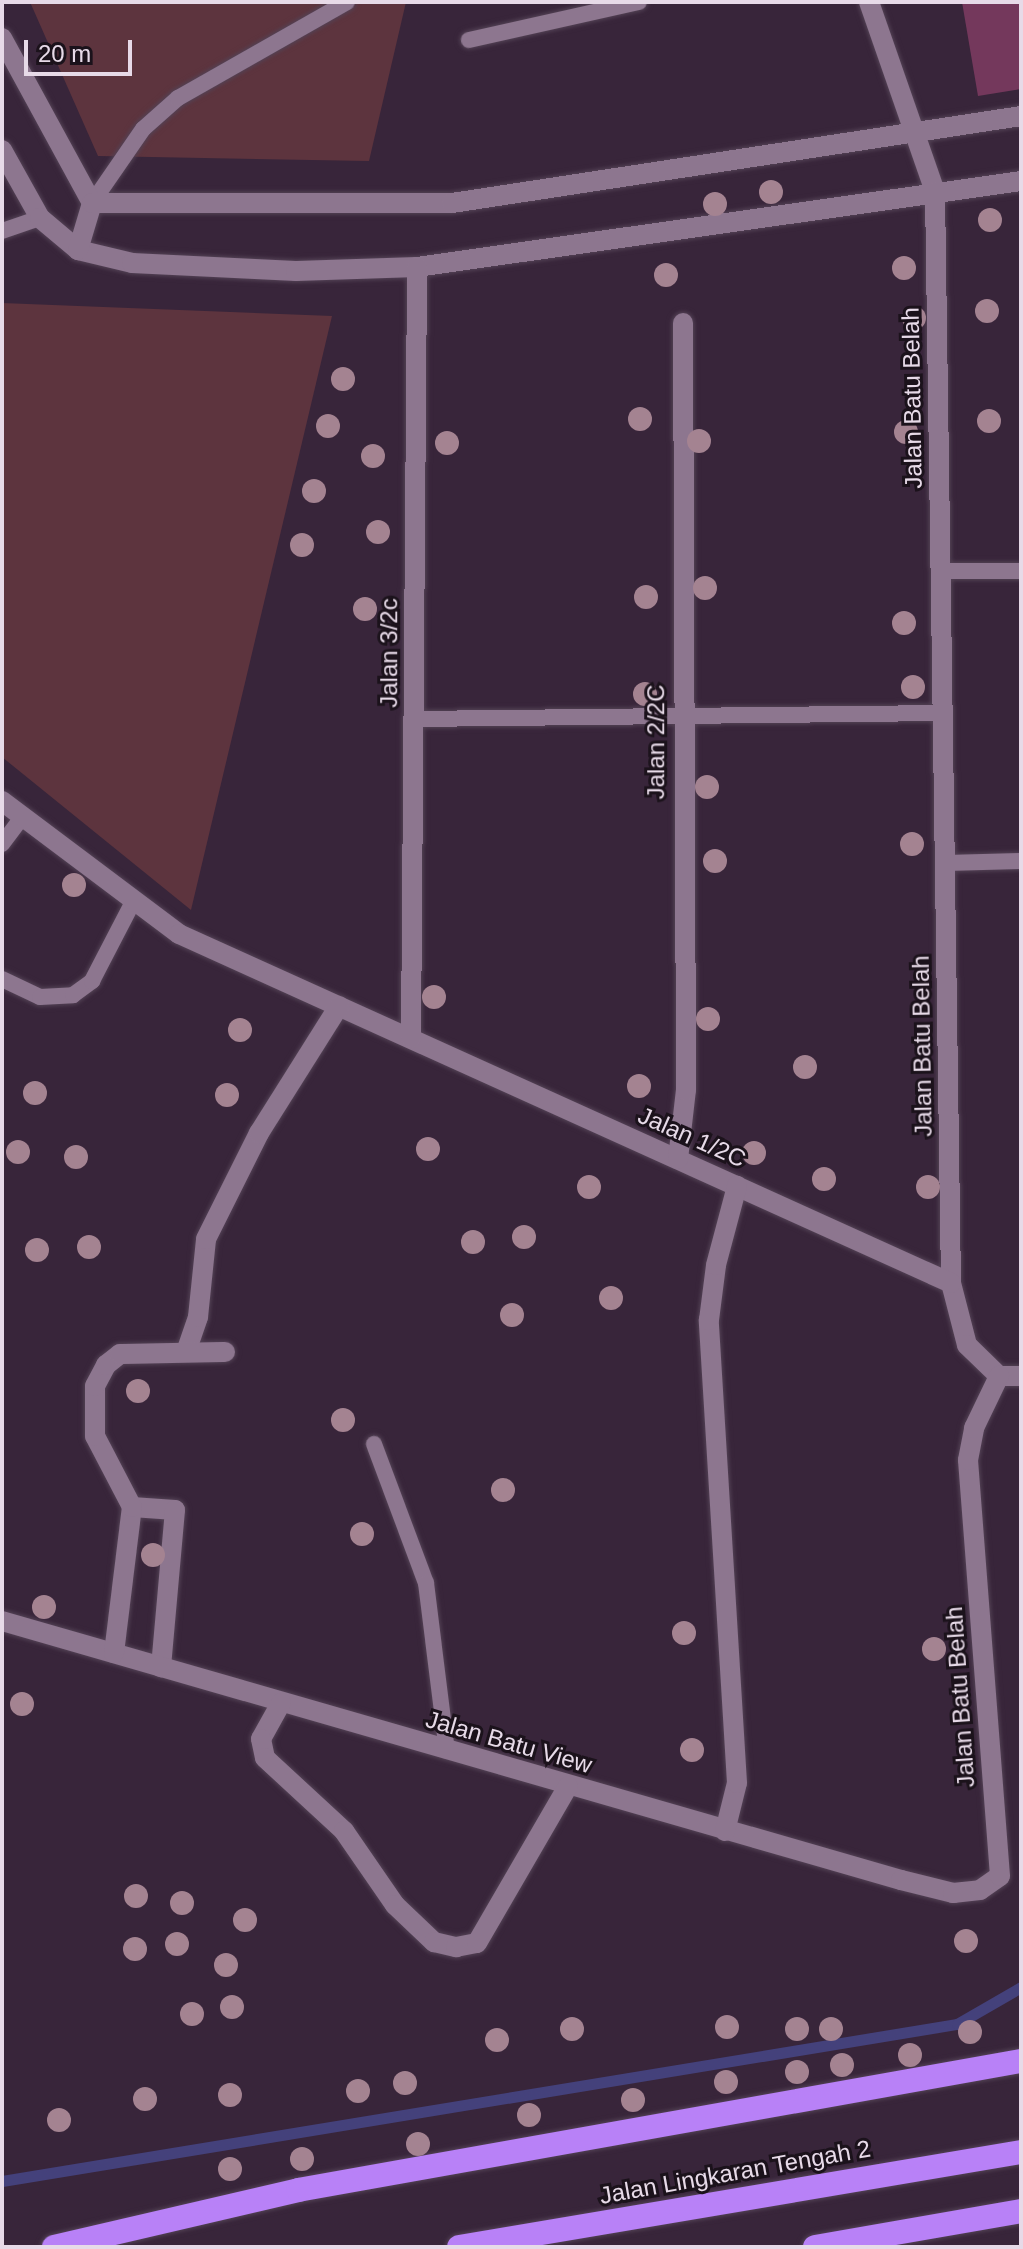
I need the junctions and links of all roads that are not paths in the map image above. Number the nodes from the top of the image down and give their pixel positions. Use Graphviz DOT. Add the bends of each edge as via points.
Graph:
graph roads {
  1 [pos="347,2"];
  2 [pos="639,2"];
  3 [pos="869,2"];
  4 [pos="2,38"];
  5 [pos="469,40"];
  6 [pos="1021,116"];
  7 [pos="914,135"];
  8 [pos="2,150"];
  9 [pos="1021,181"];
  10 [pos="935,192"];
  11 [pos="92,203"];
  12 [pos="40,218"];
  13 [pos="2,231"];
  14 [pos="78,250"];
  15 [pos="417,267"];
  16 [pos="683,323"];
  17 [pos="941,571"];
  18 [pos="1021,571"];
  19 [pos="942,713"];
  20 [pos="682,716"];
  21 [pos="414,719"];
  22 [pos="2,801"];
  23 [pos="23,816"];
  24 [pos="2,844"];
  25 [pos="1021,861"];
  26 [pos="945,863"];
  27 [pos="133,902"];
  28 [pos="2,979"];
  29 [pos="339,1006"];
  30 [pos="411,1038"];
  31 [pos="678,1159"];
  32 [pos="737,1186"];
  33 [pos="951,1283"];
  34 [pos="186,1352"];
  35 [pos="225,1352"];
  36 [pos="999,1376"];
  37 [pos="1021,1376"];
  38 [pos="374,1444"];
  39 [pos="132,1507"];
  40 [pos="2,1621"];
  41 [pos="114,1653"];
  42 [pos="161,1667"];
  43 [pos="281,1703"];
  44 [pos="447,1751"];
  45 [pos="568,1786"];
  46 [pos="725,1831"];
  47 [pos="1000,1876"];
  48 [pos="1021,2061"];
  49 [pos="1021,2152"];
  50 [pos="1021,2211"];
  51 [pos="54,2247"];
  52 [pos="459,2247"];
  53 [pos="815,2247"];
  1 -- 11 [label="lane" via="178,98 143,129"];
  2 -- 5 [label="lane"];
  3 -- 7 [label="street, Jalan Batu Belah"];
  4 -- 11 [label="street"];
  6 -- 7 [label="street"];
  7 -- 10 [label="street, Jalan Batu Belah"];
  7 -- 11 [label="street" via="452,203"];
  8 -- 12 [label="street"];
  9 -- 10 [label="street"];
  10 -- 15 [label="street"];
  10 -- 17 [label="street, Jalan Batu Belah"];
  11 -- 14 [label="street"];
  12 -- 13 [label="lane"];
  12 -- 14 [label="street"];
  14 -- 15 [label="street" via="147,264 296,271"];
  15 -- 21 [label="street, Jalan 3/2c"];
  16 -- 20 [label="street, Jalan 2/2C"];
  17 -- 18 [label="lane"];
  17 -- 19 [label="street, Jalan Batu Belah"];
  19 -- 20 [label="lane"];
  19 -- 26 [label="street, Jalan Batu Belah"];
  20 -- 21 [label="lane"];
  20 -- 31 [label="street, Jalan 2/2C" via="686,1090"];
  21 -- 30 [label="street, Jalan 3/2c"];
  22 -- 23 [label="street, Jalan 1/2C"];
  23 -- 24 [label="lane"];
  23 -- 27 [label="street, Jalan 1/2C"];
  25 -- 26 [label="lane"];
  26 -- 33 [label="street, Jalan Batu Belah"];
  27 -- 28 [label="lane" via="92,981 73,995 40,997"];
  27 -- 29 [label="street, Jalan 1/2C" via="179,934"];
  29 -- 30 [label="street, Jalan 1/2C"];
  29 -- 34 [label="street" via="259,1133 206,1239 198,1317"];
  30 -- 31 [label="street, Jalan 1/2C"];
  31 -- 32 [label="street, Jalan 1/2C"];
  32 -- 33 [label="street, Jalan 1/2C"];
  32 -- 46 [label="street" via="716,1265 709,1320 737,1783"];
  33 -- 36 [label="street, Jalan Batu Belah" via="967,1345"];
  34 -- 35 [label="street"];
  34 -- 39 [label="street" via="120,1354 106,1365 95,1386 95,1436"];
  36 -- 37 [label="street"];
  36 -- 47 [label="street, Jalan Batu Belah" via="974,1428 968,1460"];
  38 -- 44 [label="lane" via="426,1583"];
  39 -- 41 [label="street"];
  39 -- 42 [label="street" via="175,1510"];
  40 -- 41 [label="street, Jalan Batu View"];
  41 -- 42 [label="street, Jalan Batu View"];
  42 -- 43 [label="street, Jalan Batu View"];
  43 -- 44 [label="street, Jalan Batu View"];
  43 -- 45 [label="street" via="261,1739 265,1758 344,1831 395,1905 434,1942 456,1947 477,1943"];
  44 -- 45 [label="street, Jalan Batu View"];
  45 -- 46 [label="street, Jalan Batu View"];
  46 -- 47 [label="street, Jalan Batu View" via="953,1893 980,1890"];
  48 -- 51 [label="highway" via="298,2190"];
  49 -- 52 [label="highway, Jalan Lingkaran Tengah 2"];
  50 -- 53 [label="highway"];
}
